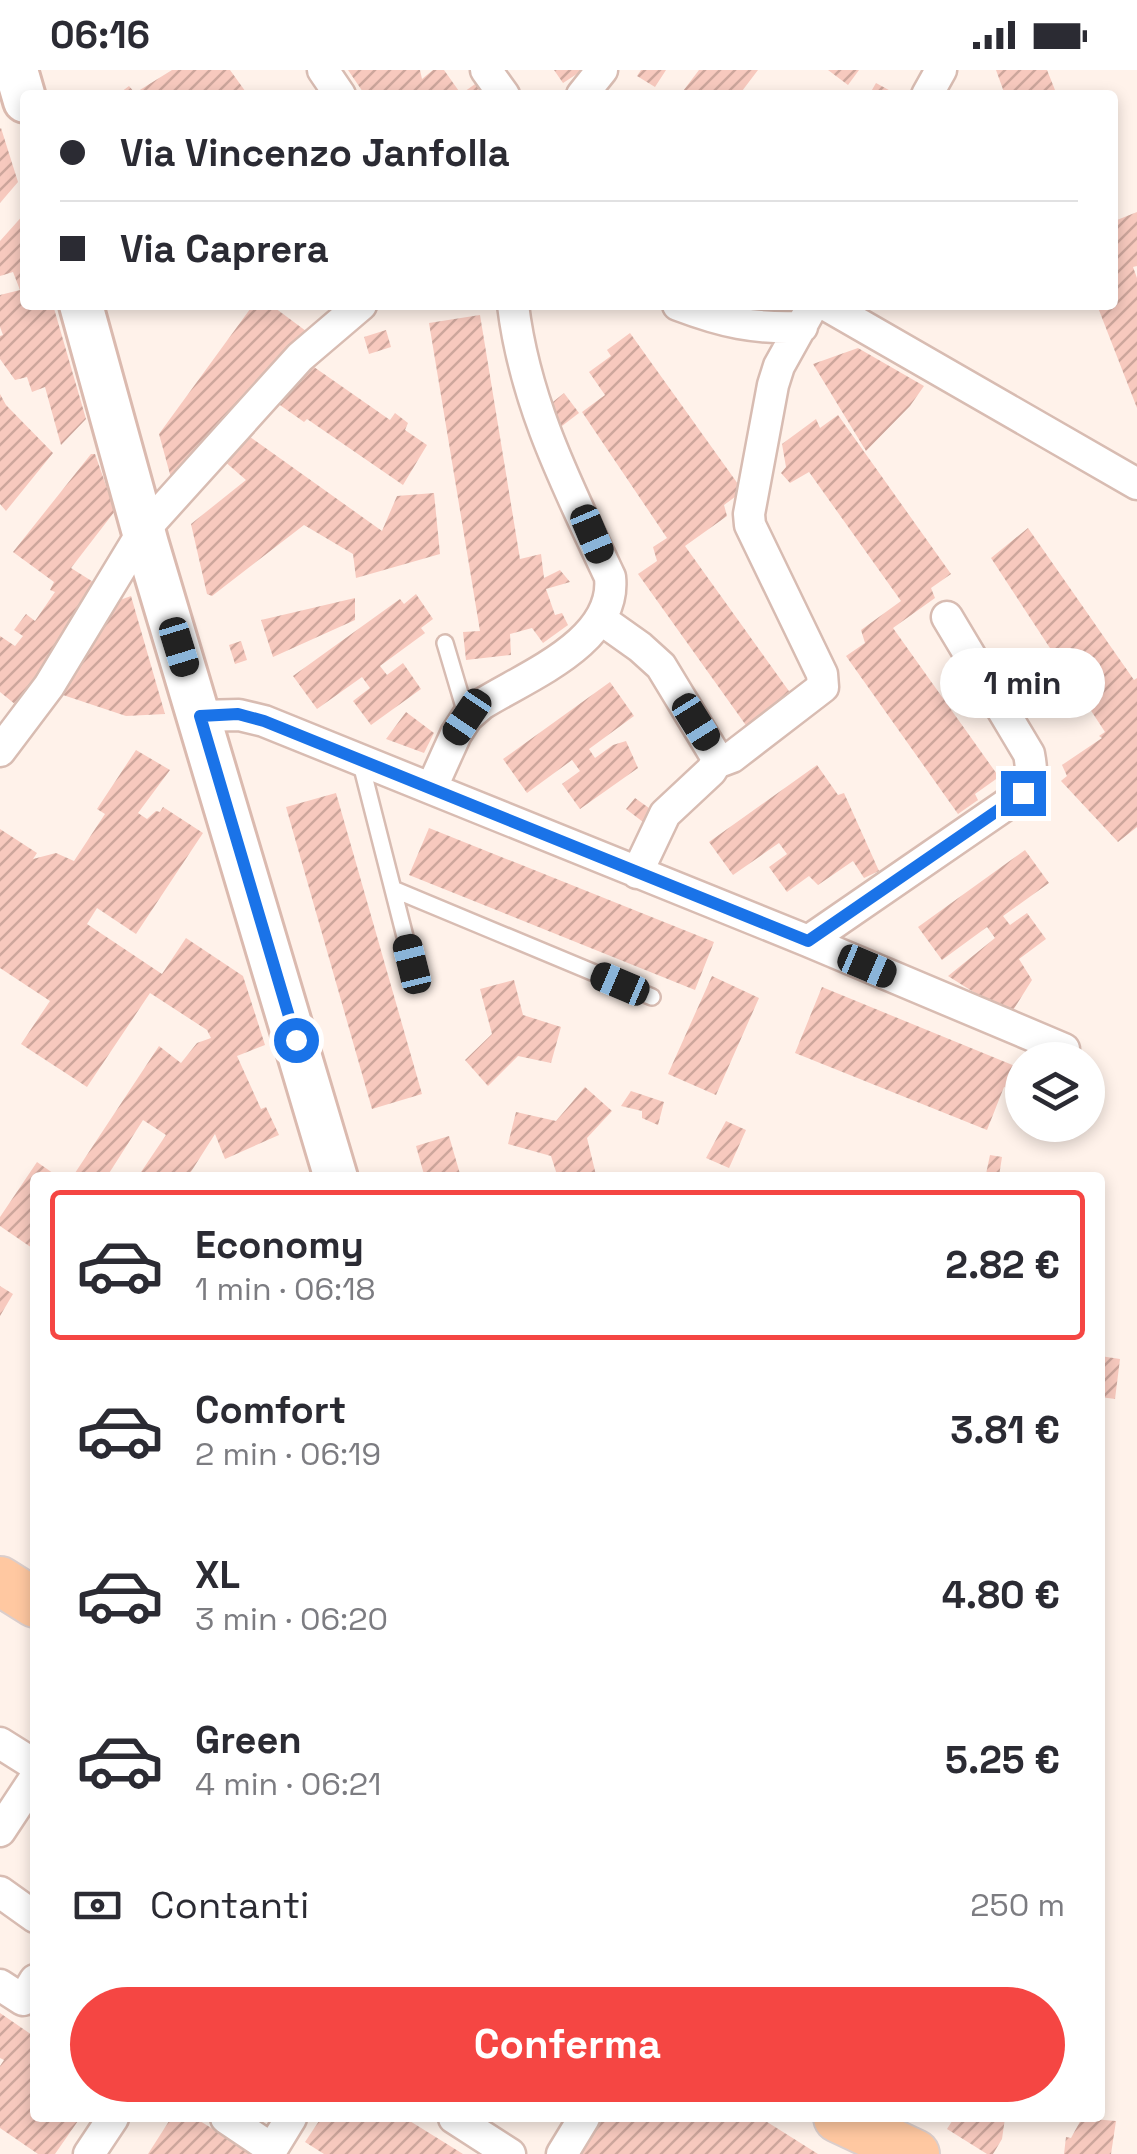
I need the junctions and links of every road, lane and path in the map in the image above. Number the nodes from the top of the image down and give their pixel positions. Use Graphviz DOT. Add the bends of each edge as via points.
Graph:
graph roads {
  1 [pos="602,70"];
  2 [pos="586,90"];
  3 [pos="82,310"];
  4 [pos="355,310"];
  5 [pos="514,310"];
  6 [pos="692,310"];
  7 [pos="835,310"];
  8 [pos="808,316"];
  9 [pos="1137,484"];
  10 [pos="144,531"];
  11 [pos="947,617"];
  12 [pos="602,620"];
  13 [pos="445,643"];
  14 [pos="200,716"];
  15 [pos="467,717"];
  16 [pos="0,751"];
  17 [pos="360,759"];
  18 [pos="716,763"];
  19 [pos="432,787"];
  20 [pos="637,873"];
  21 [pos="393,889"];
  22 [pos="808,941"];
  23 [pos="412,964"];
  24 [pos="652,998"];
  25 [pos="1047,1042"];
  26 [pos="334,1172"];
  27 [pos="0,1581"];
  28 [pos="30,1600"];
  29 [pos="0,1743"];
  30 [pos="30,1762"];
  31 [pos="30,1786"];
  32 [pos="0,1831"];
  33 [pos="0,1892"];
  34 [pos="30,1913"];
  35 [pos="0,1986"];
  36 [pos="30,1988"];
  37 [pos="110,2122"];
  38 [pos="232,2122"];
  39 [pos="289,2122"];
  40 [pos="464,2122"];
  41 [pos="582,2122"];
  42 [pos="846,2122"];
  43 [pos="500,2137"];
  44 [pos="275,2152"];
  45 [pos="911,2153"];
  46 [pos="89,2154"];
  47 [pos="562,2154"];
  1 -- 2 [label="street"];
  3 -- 10 [label="main road"];
  4 -- 10 [label="street" via="300,357"];
  5 -- 12 [label="street" via="529,390 610,577"];
  6 -- 8 [label="street" via="766,328"];
  7 -- 9 [label="street"];
  8 -- 18 [label="street" via="772,385 748,514 823,687 732,758"];
  10 -- 14 [label="main road"];
  10 -- 16 [label="street"];
  11 -- 22 [label="street" via="1029,754 1030,784"];
  12 -- 15 [label="street" via="582,642"];
  12 -- 18 [label="street" via="661,666"];
  13 -- 15 [label="lane"];
  14 -- 17 [label="street" via="238,714"];
  14 -- 26 [label="main road"];
  15 -- 19 [label="street"];
  17 -- 19 [label="street"];
  17 -- 21 [label="lane"];
  18 -- 20 [label="street" via="665,814"];
  19 -- 20 [label="street"];
  20 -- 22 [label="street"];
  21 -- 23 [label="lane"];
  21 -- 24 [label="lane"];
  22 -- 25 [label="street"];
  27 -- 28 [label="main road"];
  29 -- 30 [label="street"];
  31 -- 32 [label="street"];
  33 -- 34 [label="street"];
  35 -- 36 [label="street" via="23,2000"];
  37 -- 46 [label="street"];
  38 -- 44 [label="street"];
  39 -- 44 [label="street"];
  40 -- 43 [label="street"];
  41 -- 47 [label="street"];
  42 -- 45 [label="main road"];
}
